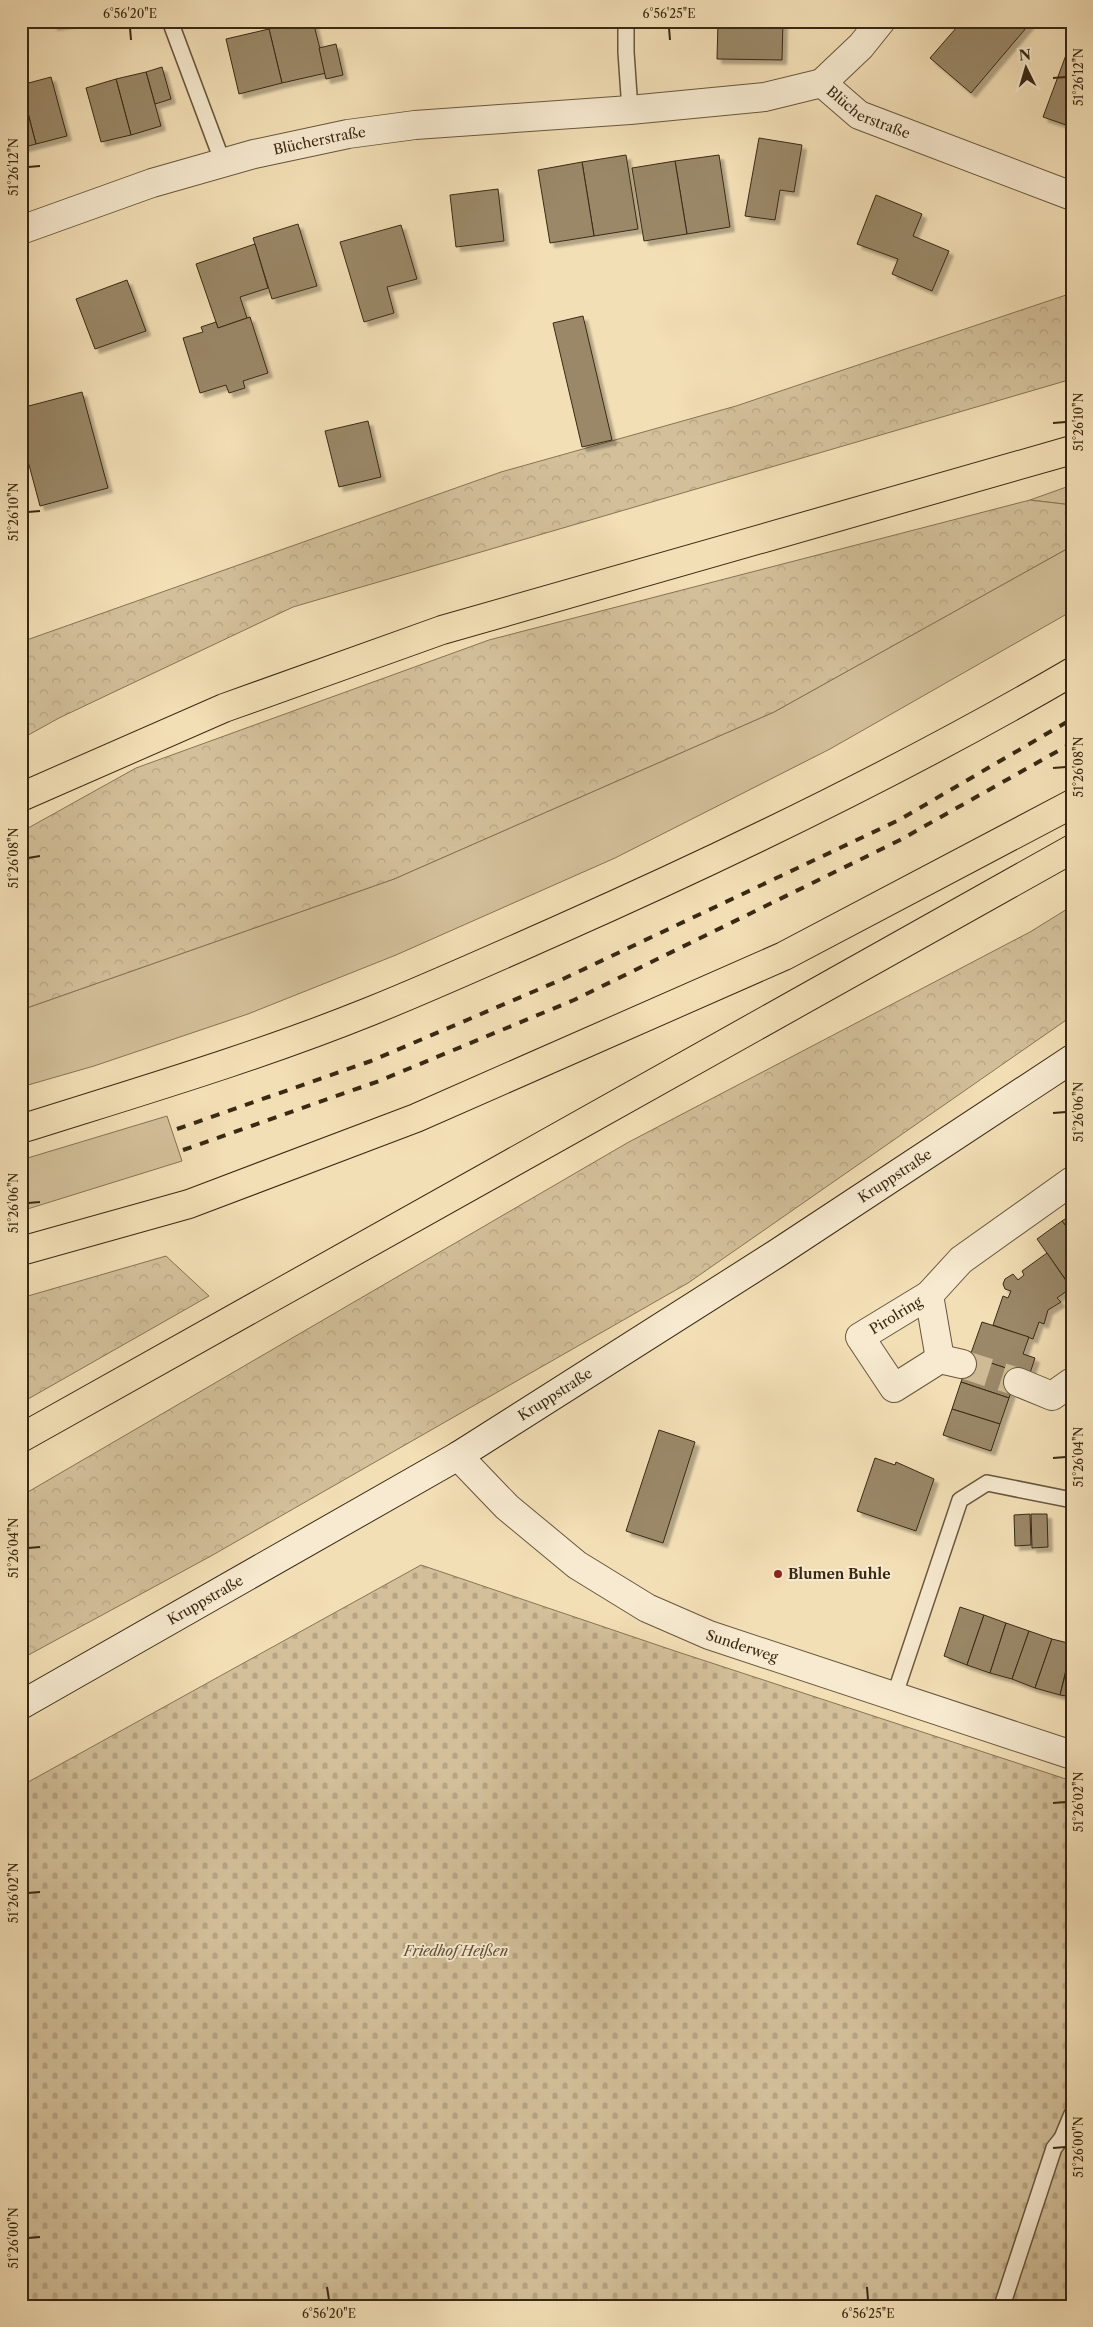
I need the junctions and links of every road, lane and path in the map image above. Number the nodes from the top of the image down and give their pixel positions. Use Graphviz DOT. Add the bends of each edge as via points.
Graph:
graph roads {
  1 [pos="170,21"];
  2 [pos="626,21"];
  3 [pos="881,21"];
  4 [pos="822,83"];
  5 [pos="630,110"];
  6 [pos="223,163"];
  7 [pos="1072,196"];
  8 [pos="21,230"];
  9 [pos="1072,450"];
  10 [pos="1072,672"];
  11 [pos="21,797"];
  12 [pos="1072,804"];
  13 [pos="1072,849"];
  14 [pos="1072,1058"];
  15 [pos="21,1129"];
  16 [pos="1072,1181"];
  17 [pos="21,1252"];
  18 [pos="929,1295"];
  19 [pos="1018,1382"];
  20 [pos="1072,1382"];
  21 [pos="21,1438"];
  22 [pos="458,1456"];
  23 [pos="1072,1500"];
  24 [pos="894,1697"];
  25 [pos="21,1705"];
  26 [pos="1072,1755"];
  27 [pos="1072,2114"];
  28 [pos="1002,2306"];
  1 -- 6 [label="lane"];
  2 -- 5 [label="lane"];
  3 -- 4 [label="street" via="861,46"];
  4 -- 5 [label="street, Blücherstraße" via="765,97"];
  4 -- 7 [label="street, Blücherstraße" via="859,115"];
  5 -- 6 [label="street, Blücherstraße" via="416,124 348,134"];
  6 -- 8 [label="street, Blücherstraße" via="152,183"];
  9 -- 11 [label="highway" via="442,630 224,708"];
  10 -- 15 [label="highway" via="733,850 510,951 370,1011 229,1063"];
  12 -- 17 [label="highway" via="784,956 416,1118 189,1204"];
  13 -- 21 [label="highway"];
  14 -- 22 [label="street, Kruppstraße" via="776,1254"];
  16 -- 18 [label="street, Pirolring" via="960,1260"];
  18 -- 18 [label="street, Pirolring" via="860,1337 894,1388 951,1361"];
  19 -- 20 [label="street" via="1052,1396"];
  22 -- 24 [label="street, Sunderweg" via="507,1507 577,1564 647,1608 709,1635"];
  22 -- 25 [label="street, Kruppstraße"];
  23 -- 24 [label="lane" via="987,1483 960,1500"];
  24 -- 26 [label="street, Sunderweg"];
  27 -- 28 [label="lane" via="1054,2148"];
}
